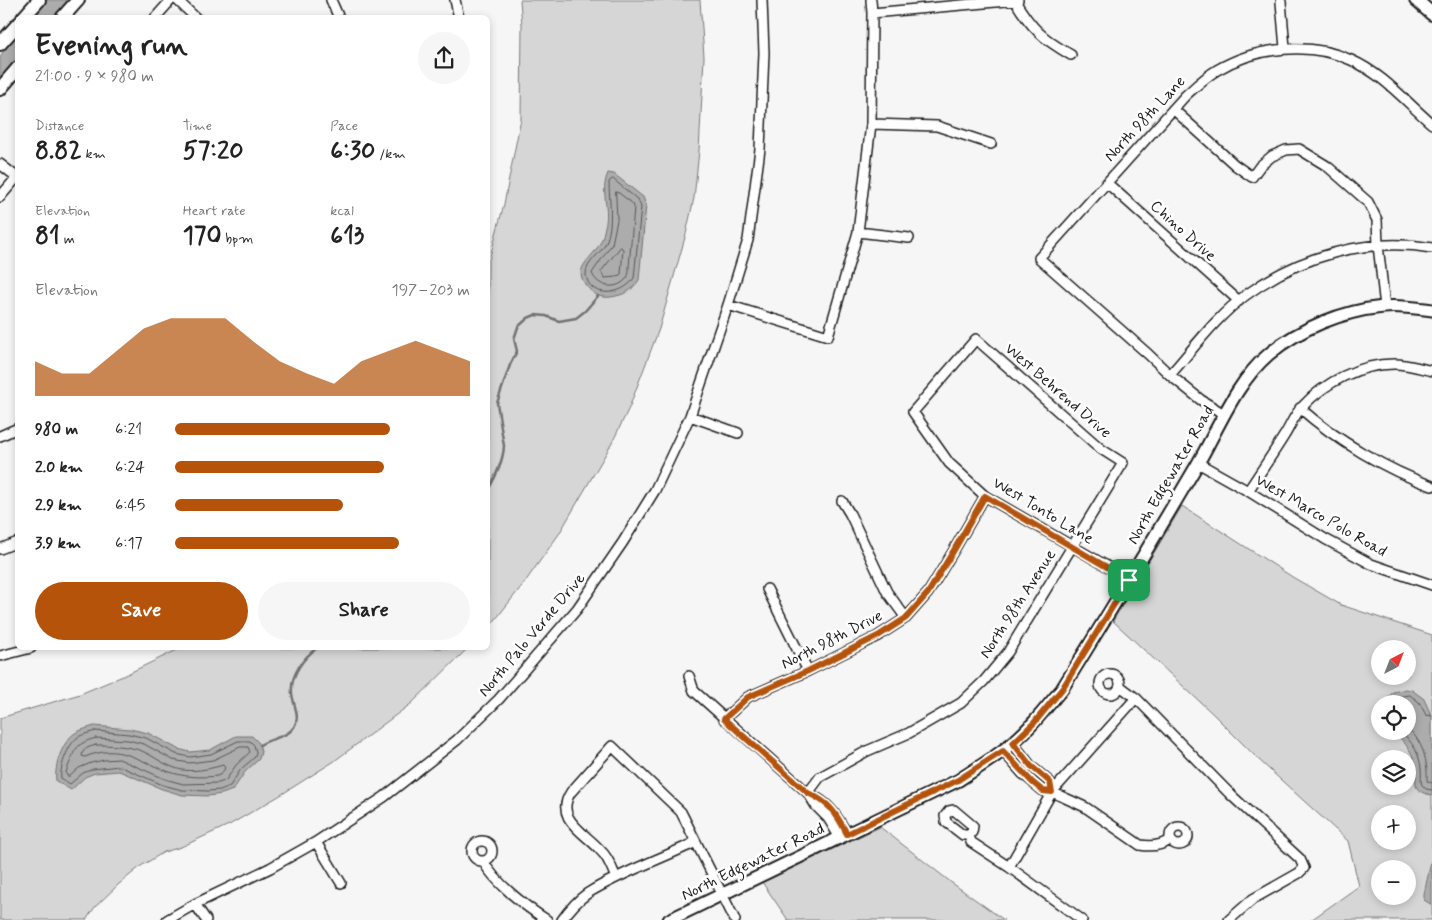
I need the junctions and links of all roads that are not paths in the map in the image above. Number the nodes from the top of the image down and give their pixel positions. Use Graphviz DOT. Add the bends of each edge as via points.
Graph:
graph roads {
  1 [pos="39,0"];
  2 [pos="78,0"];
  3 [pos="171,0"];
  4 [pos="177,0"];
  5 [pos="331,0"];
  6 [pos="455,0"];
  7 [pos="762,0"];
  8 [pos="871,0"];
  9 [pos="1416,0"];
  10 [pos="1017,1"];
  11 [pos="1281,2"];
  12 [pos="872,13"];
  13 [pos="1432,14"];
  14 [pos="26,15"];
  15 [pos="65,15"];
  16 [pos="158,15"];
  17 [pos="193,15"];
  18 [pos="338,15"];
  19 [pos="458,15"];
  20 [pos="15,27"];
  21 [pos="0,44"];
  22 [pos="1285,48"];
  23 [pos="1071,55"];
  24 [pos="15,72"];
  25 [pos="0,89"];
  26 [pos="1173,109"];
  27 [pos="870,124"];
  28 [pos="1432,124"];
  29 [pos="991,144"];
  30 [pos="0,164"];
  31 [pos="15,175"];
  32 [pos="15,179"];
  33 [pos="1107,183"];
  34 [pos="0,197"];
  35 [pos="858,232"];
  36 [pos="908,238"];
  37 [pos="1378,245"];
  38 [pos="1432,248"];
  39 [pos="1240,301"];
  40 [pos="728,305"];
  41 [pos="1385,307"];
  42 [pos="1432,310"];
  43 [pos="976,339"];
  44 [pos="1432,371"];
  45 [pos="1170,375"];
  46 [pos="1300,408"];
  47 [pos="1224,414"];
  48 [pos="690,416"];
  49 [pos="15,429"];
  50 [pos="738,433"];
  51 [pos="0,436"];
  52 [pos="1123,463"];
  53 [pos="1198,463"];
  54 [pos="1432,486"];
  55 [pos="1248,491"];
  56 [pos="985,496"];
  57 [pos="842,501"];
  58 [pos="15,543"];
  59 [pos="1073,546"];
  60 [pos="0,549"];
  61 [pos="1129,580"];
  62 [pos="1432,585"];
  63 [pos="767,589"];
  64 [pos="906,618"];
  65 [pos="23,650"];
  66 [pos="0,656"];
  67 [pos="808,671"];
  68 [pos="690,676"];
  69 [pos="1120,686"];
  70 [pos="1136,698"];
  71 [pos="724,719"];
  72 [pos="1013,743"];
  73 [pos="1003,751"];
  74 [pos="1052,792"];
  75 [pos="808,793"];
  76 [pos="969,835"];
  77 [pos="844,836"];
  78 [pos="1170,840"];
  79 [pos="316,842"];
  80 [pos="696,842"];
  81 [pos="482,861"];
  82 [pos="1009,867"];
  83 [pos="616,878"];
  84 [pos="341,882"];
  85 [pos="721,895"];
  86 [pos="195,904"];
  87 [pos="167,920"];
  88 [pos="206,920"];
  89 [pos="547,920"];
  90 [pos="562,920"];
  91 [pos="669,920"];
  92 [pos="735,920"];
  93 [pos="1082,920"];
  94 [pos="1229,920"];
  1 -- 14 [label="main road"];
  2 -- 15 [label="main road"];
  3 -- 16 [label="street"];
  4 -- 17 [label="street"];
  5 -- 18 [label="street"];
  6 -- 19 [label="street"];
  7 -- 40 [label="street, North Palo Verde Drive" via="764,53 760,149 748,240"];
  8 -- 12 [label="street"];
  9 -- 13 [label="main road"];
  10 -- 12 [label="street"];
  10 -- 23 [label="street" via="1036,32"];
  11 -- 22 [label="street"];
  12 -- 27 [label="street"];
  20 -- 21 [label="main road"];
  22 -- 26 [label="street, North 98th Lane" via="1248,56 1218,70 1198,84"];
  22 -- 28 [label="street, North 98th Lane" via="1321,51 1351,60 1388,83"];
  24 -- 25 [label="main road"];
  26 -- 33 [label="street, North 98th Lane"];
  26 -- 37 [label="street" via="1234,165 1252,177 1272,156 1286,150 1299,149 1327,166 1368,202 1377,220"];
  27 -- 29 [label="street" via="937,126"];
  27 -- 35 [label="street"];
  30 -- 31 [label="street"];
  32 -- 34 [label="street"];
  33 -- 39 [label="street, Chino Drive"];
  33 -- 45 [label="street, North 98th Lane" via="1039,258"];
  35 -- 36 [label="street"];
  35 -- 40 [label="street" via="828,336"];
  37 -- 38 [label="street"];
  37 -- 39 [label="street" via="1339,251 1302,264"];
  37 -- 41 [label="street"];
  39 -- 45 [label="street"];
  40 -- 48 [label="street, North Palo Verde Drive"];
  41 -- 42 [label="street, North Edgewater Road"];
  41 -- 47 [label="street, North Edgewater Road" via="1328,320 1286,342 1257,366"];
  43 -- 52 [label="street, West Behrend Drive" via="1101,448"];
  43 -- 56 [label="street, West Tonto Lane" via="913,412 949,463"];
  44 -- 46 [label="street" via="1394,364 1357,370 1318,391"];
  45 -- 47 [label="street" via="1200,400"];
  46 -- 54 [label="street" via="1375,460"];
  46 -- 55 [label="street"];
  47 -- 53 [label="street, North Edgewater Road"];
  48 -- 50 [label="street"];
  48 -- 79 [label="street, North Palo Verde Drive" via="655,490 623,542 577,609 532,663 457,740 384,797"];
  49 -- 51 [label="street"];
  52 -- 59 [label="street, North 98th Avenue"];
  53 -- 55 [label="street, West Marco Polo Road"];
  53 -- 61 [label="street, North Edgewater Road"];
  55 -- 62 [label="street, West Marco Polo Road" via="1371,564"];
  56 -- 59 [label="street, West Tonto Lane"];
  56 -- 64 [label="street, North 98th Drive" via="932,586"];
  57 -- 64 [label="street" via="887,592"];
  58 -- 60 [label="street"];
  59 -- 61 [label="street, West Tonto Lane"];
  59 -- 75 [label="street, North 98th Avenue" via="1008,652 961,703 820,777"];
  61 -- 72 [label="street, North Edgewater Road" via="1062,689"];
  63 -- 67 [label="street"];
  64 -- 67 [label="street, North 98th Drive" via="878,636"];
  65 -- 66 [label="street"];
  67 -- 71 [label="street, North 98th Drive" via="748,697"];
  68 -- 71 [label="street" via="694,691"];
  69 -- 70 [label="street"];
  70 -- 74 [label="street"];
  70 -- 94 [label="street" via="1300,859 1304,868 1252,899"];
  71 -- 75 [label="street"];
  72 -- 73 [label="street, North Edgewater Road"];
  72 -- 74 [label="street" via="1031,766 1050,782"];
  73 -- 74 [label="street" via="1032,782 1043,791"];
  73 -- 77 [label="street, North Edgewater Road" via="958,780"];
  74 -- 78 [label="street" via="1085,807 1140,845 1163,845"];
  74 -- 82 [label="street"];
  75 -- 77 [label="street"];
  76 -- 82 [label="street" via="971,842"];
  77 -- 85 [label="street, North Edgewater Road"];
  79 -- 84 [label="street"];
  79 -- 86 [label="street, North Palo Verde Drive"];
  80 -- 83 [label="street"];
  80 -- 83 [label="street" via="681,812 612,746 571,792 564,806 573,825 608,859"];
  80 -- 85 [label="street"];
  81 -- 89 [label="street" via="515,895"];
  82 -- 93 [label="street"];
  83 -- 90 [label="street" via="588,893 569,909"];
  85 -- 91 [label="street, North Edgewater Road"];
  85 -- 92 [label="street"];
  86 -- 87 [label="street, North Palo Verde Drive"];
  86 -- 88 [label="street"];
}
